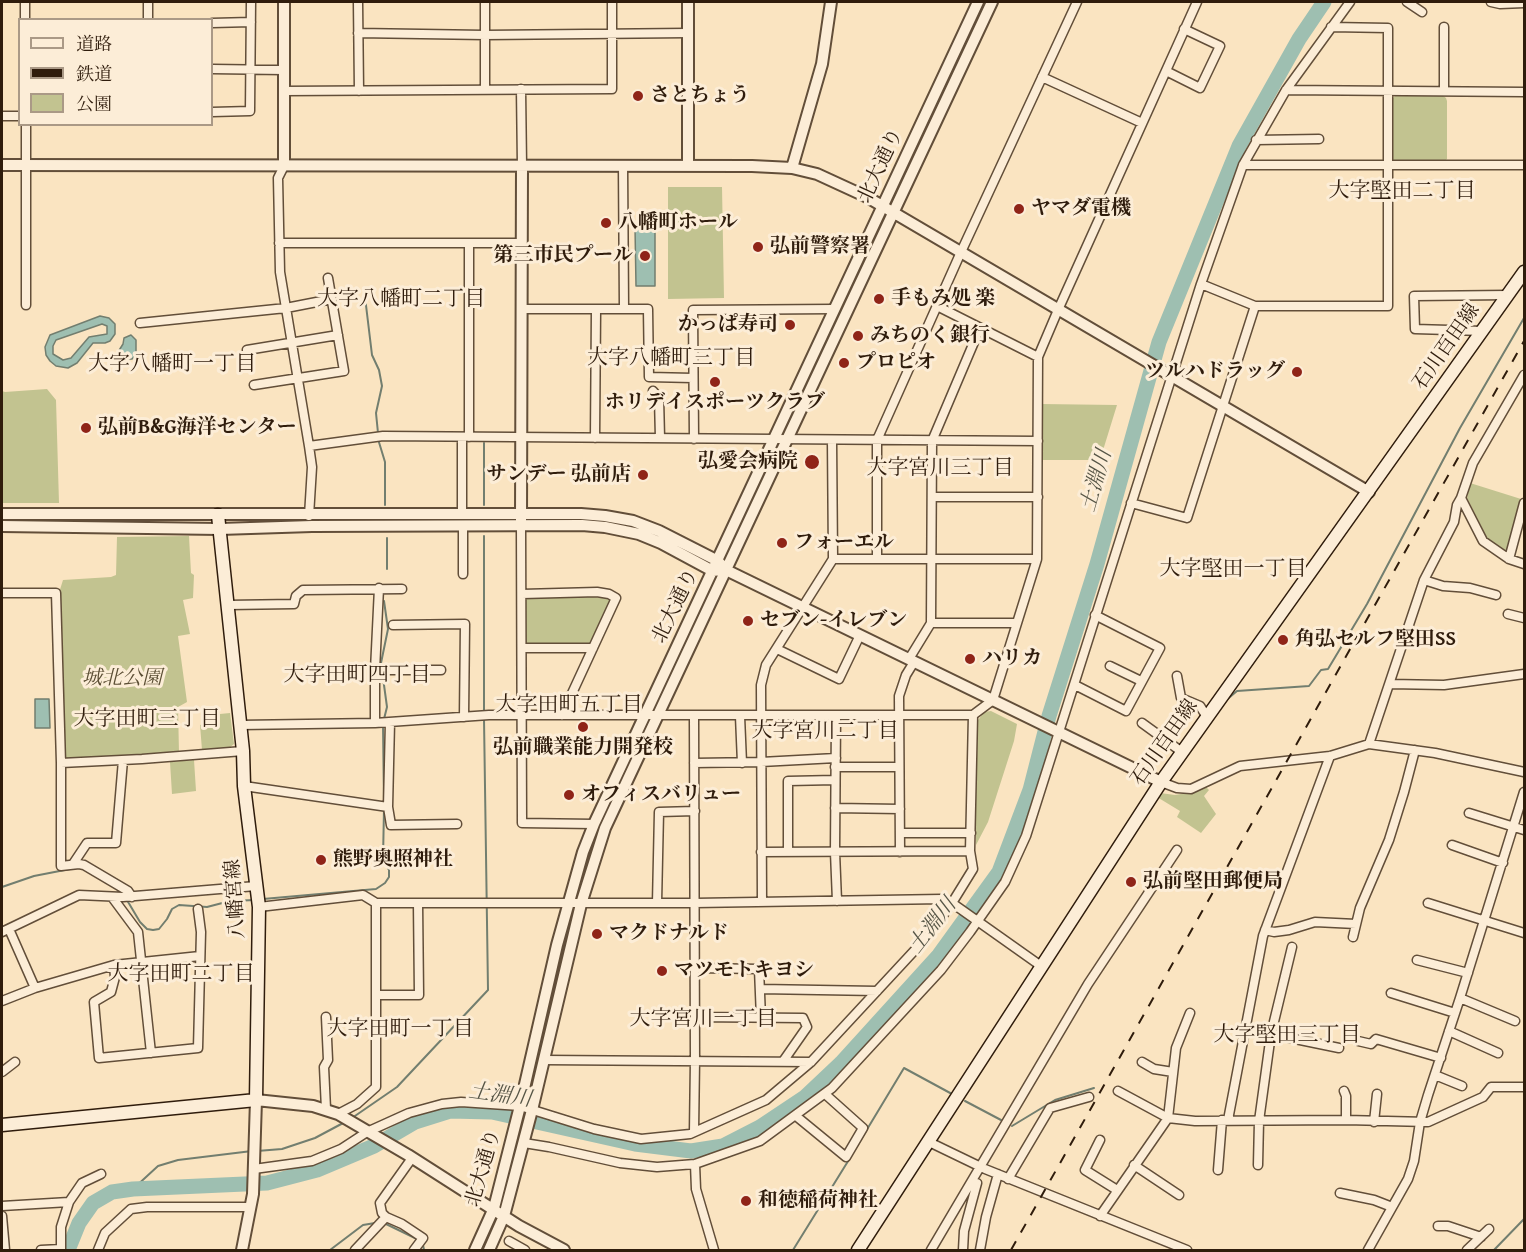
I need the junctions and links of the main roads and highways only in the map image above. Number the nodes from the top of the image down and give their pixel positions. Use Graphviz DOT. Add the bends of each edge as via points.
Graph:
graph roads {
  1 [pos="1524,272"];
  2 [pos="218,515"];
  3 [pos="2,1125"];
  4 [pos="858,1251"];
  1 -- 4 [label="main road, 石川百田線" via="1161,782"];
  2 -- 3 [label="main road, 八幡宮線" via="258,898 256,1100"];
}
